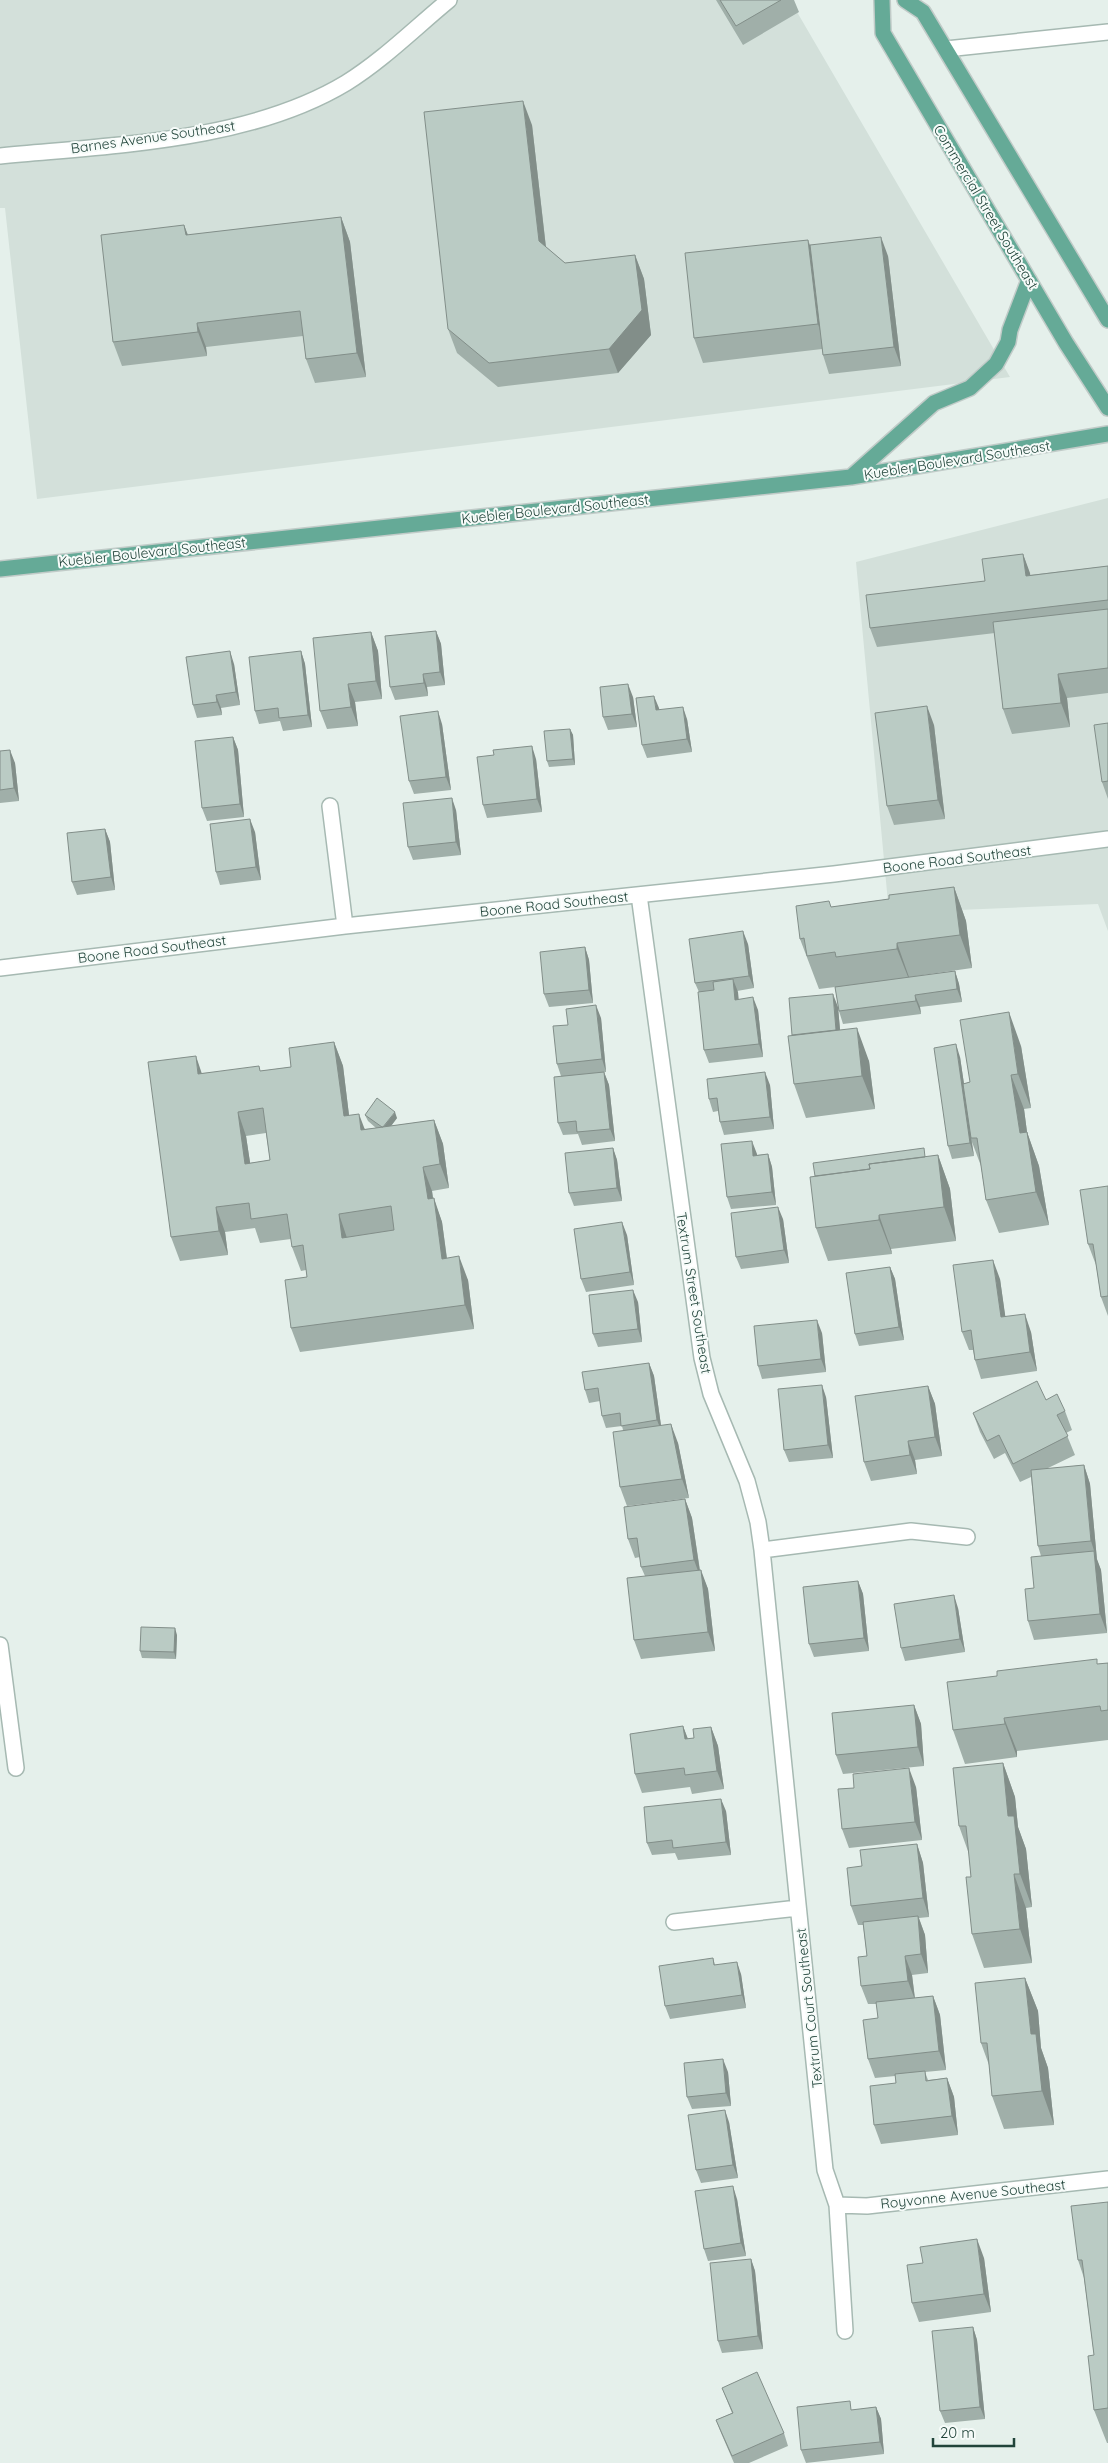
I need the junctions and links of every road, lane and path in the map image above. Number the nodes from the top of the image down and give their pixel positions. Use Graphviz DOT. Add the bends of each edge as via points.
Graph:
graph roads {
  1 [pos="449,0"];
  2 [pos="882,0"];
  3 [pos="905,0"];
  4 [pos="1108,32"];
  5 [pos="946,49"];
  6 [pos="0,156"];
  7 [pos="1029,280"];
  8 [pos="1108,320"];
  9 [pos="1108,408"];
  10 [pos="1108,434"];
  11 [pos="851,477"];
  12 [pos="0,569"];
  13 [pos="330,806"];
  14 [pos="1108,839"];
  15 [pos="639,895"];
  16 [pos="345,926"];
  17 [pos="0,968"];
  18 [pos="966,1537"];
  19 [pos="762,1550"];
  20 [pos="0,1645"];
  21 [pos="776,1684"];
  22 [pos="16,1768"];
  23 [pos="798,1908"];
  24 [pos="674,1922"];
  25 [pos="1108,2179"];
  26 [pos="837,2205"];
  27 [pos="845,2331"];
  1 -- 6 [label="street, Barnes Avenue Southeast" via="378,61 345,84 264,119 226,130"];
  2 -- 7 [label="main road, Commercial Street Southeast" via="883,34"];
  3 -- 5 [label="main road" via="923,12"];
  4 -- 5 [label="street"];
  5 -- 8 [label="main road"];
  7 -- 9 [label="main road, Commercial Street Southeast"];
  7 -- 11 [label="main road" via="1008,342 996,364 970,388 934,403"];
  10 -- 11 [label="main road, Kuebler Boulevard Southeast"];
  11 -- 12 [label="main road, Kuebler Boulevard Southeast"];
  13 -- 16 [label="street"];
  14 -- 15 [label="street, Boone Road Southeast"];
  15 -- 16 [label="street, Boone Road Southeast"];
  15 -- 19 [label="street, Textrum Street Southeast" via="702,1358 711,1394 747,1481"];
  16 -- 17 [label="street, Boone Road Southeast"];
  18 -- 19 [label="street" via="911,1532"];
  19 -- 21 [label="street, Textrum Street Southeast"];
  20 -- 22 [label="street"];
  21 -- 23 [label="street, Textrum Court Southeast"];
  23 -- 24 [label="street"];
  23 -- 26 [label="street, Textrum Court Southeast" via="825,2170"];
  25 -- 26 [label="street, Royvonne Avenue Southeast" via="867,2206"];
  26 -- 27 [label="street, Textrum Court Southeast"];
}
